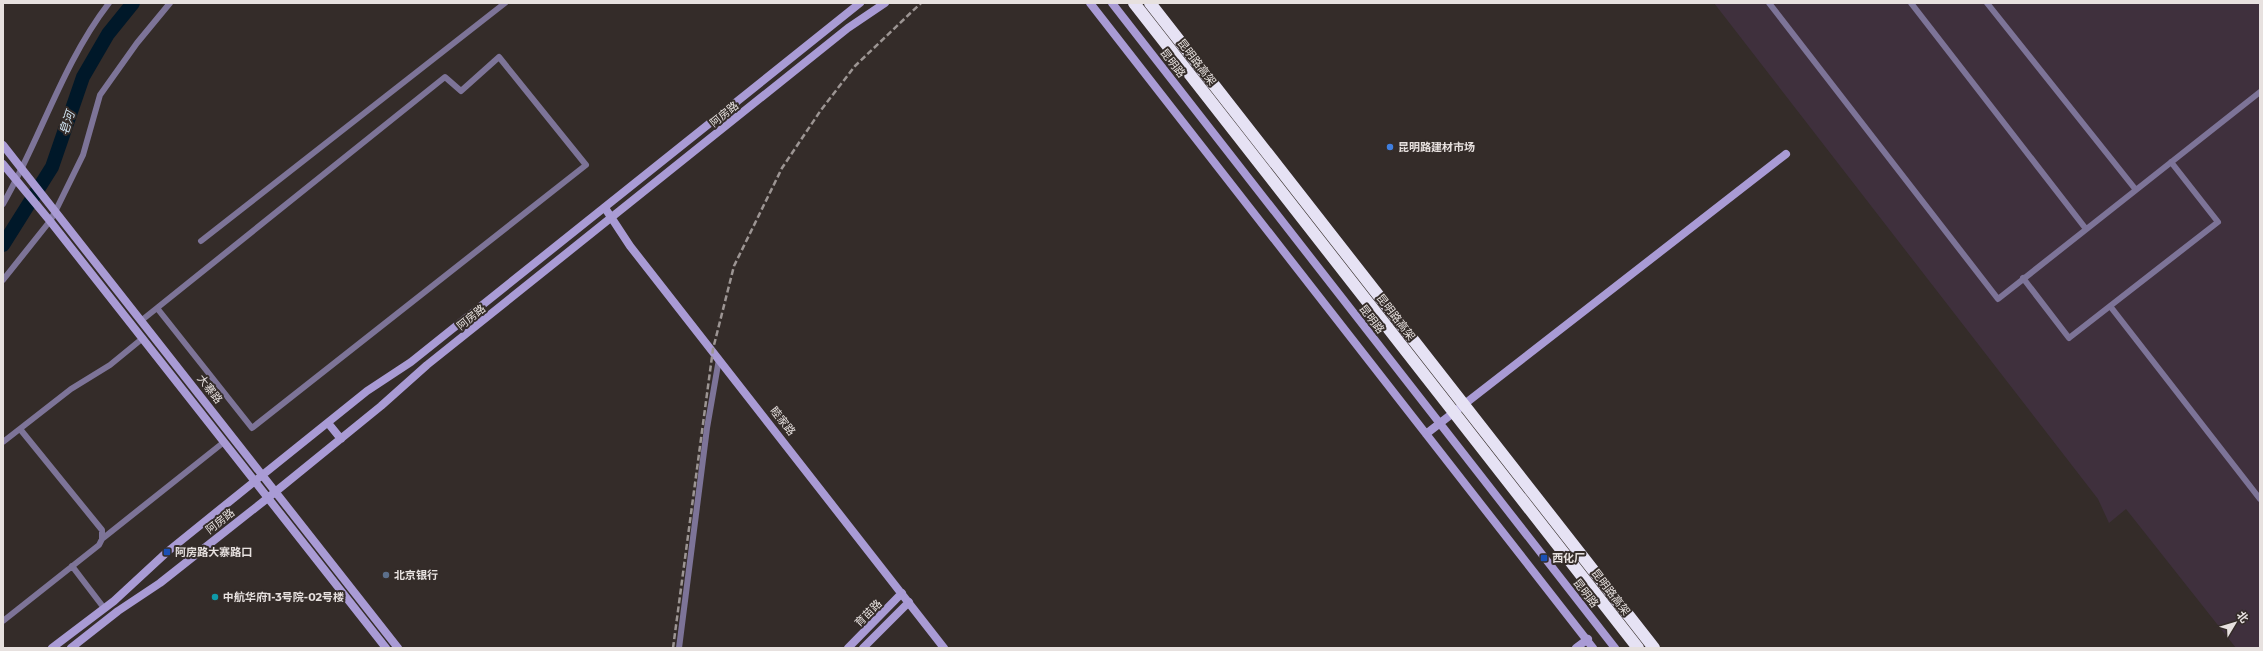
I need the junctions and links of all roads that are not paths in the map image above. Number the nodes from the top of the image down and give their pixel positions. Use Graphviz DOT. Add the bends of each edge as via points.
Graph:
graph roads {
  1 [pos="109,3"];
  2 [pos="170,3"];
  3 [pos="505,3"];
  4 [pos="860,3"];
  5 [pos="885,3"];
  6 [pos="1090,3"];
  7 [pos="1112,3"];
  8 [pos="1134,3"];
  9 [pos="1150,3"];
  10 [pos="1769,3"];
  11 [pos="1912,3"];
  12 [pos="1987,3"];
  13 [pos="2260,92"];
  14 [pos="3,145"];
  15 [pos="1786,154"];
  16 [pos="2171,162"];
  17 [pos="3,164"];
  18 [pos="22,169"];
  19 [pos="17,181"];
  20 [pos="2136,190"];
  21 [pos="3,204"];
  22 [pos="605,208"];
  23 [pos="55,212"];
  24 [pos="613,217"];
  25 [pos="50,221"];
  26 [pos="2086,229"];
  27 [pos="201,241"];
  28 [pos="2024,278"];
  29 [pos="3,280"];
  30 [pos="2110,306"];
  31 [pos="157,308"];
  32 [pos="142,320"];
  33 [pos="143,338"];
  34 [pos="719,358"];
  35 [pos="328,422"];
  36 [pos="1440,423"];
  37 [pos="20,429"];
  38 [pos="1426,434"];
  39 [pos="341,439"];
  40 [pos="3,442"];
  41 [pos="224,442"];
  42 [pos="263,474"];
  43 [pos="255,481"];
  44 [pos="276,491"];
  45 [pos="269,497"];
  46 [pos="2260,500"];
  47 [pos="102,539"];
  48 [pos="72,566"];
  49 [pos="902,593"];
  50 [pos="909,602"];
  51 [pos="104,608"];
  52 [pos="3,621"];
  53 [pos="1587,639"];
  54 [pos="52,648"];
  55 [pos="71,648"];
  56 [pos="386,648"];
  57 [pos="398,648"];
  58 [pos="679,648"];
  59 [pos="848,648"];
  60 [pos="863,648"];
  61 [pos="944,648"];
  62 [pos="1576,648"];
  63 [pos="1593,648"];
  64 [pos="1615,648"];
  65 [pos="1638,648"];
  66 [pos="1654,648"];
  1 -- 18 [label="street" via="90,28 62,79"];
  2 -- 23 [label="street" via="137,43 100,95 83,155"];
  3 -- 27 [label="street"];
  4 -- 22 [label="main road, 阿房路"];
  5 -- 24 [label="main road, 阿房路" via="848,28"];
  6 -- 38 [label="main road"];
  7 -- 36 [label="main road, 昆明路"];
  8 -- 65 [label="highway, 昆明路高架, bridge"];
  9 -- 66 [label="highway, 昆明路高架, bridge"];
  10 -- 28 [label="street" via="1998,299"];
  11 -- 26 [label="street"];
  12 -- 20 [label="street"];
  13 -- 16 [label="street"];
  14 -- 18 [label="main road, 大寨路"];
  15 -- 36 [label="main road"];
  16 -- 20 [label="street"];
  16 -- 30 [label="street" via="2218,222"];
  17 -- 19 [label="main road, 大寨路"];
  18 -- 19 [label="street"];
  18 -- 23 [label="main road, 大寨路"];
  19 -- 21 [label="street"];
  19 -- 25 [label="main road, 大寨路"];
  20 -- 26 [label="street"];
  22 -- 24 [label="main road, 睦家路"];
  22 -- 35 [label="main road, 阿房路" via="411,362 367,391"];
  23 -- 25 [label="street"];
  23 -- 32 [label="main road, 大寨路"];
  24 -- 34 [label="main road, 睦家路" via="630,246"];
  24 -- 39 [label="main road, 阿房路" via="427,365"];
  25 -- 29 [label="street"];
  25 -- 33 [label="main road, 大寨路"];
  26 -- 28 [label="street"];
  28 -- 30 [label="street" via="2070,338"];
  30 -- 46 [label="street"];
  31 -- 31 [label="street" via="445,77 461,91 499,57 586,164 252,428"];
  31 -- 32 [label="street"];
  32 -- 42 [label="main road, 大寨路"];
  33 -- 37 [label="street" via="110,365 70,390"];
  33 -- 41 [label="main road, 大寨路"];
  34 -- 49 [label="main road, 睦家路"];
  34 -- 58 [label="street" via="707,428"];
  35 -- 39 [label="main road"];
  35 -- 42 [label="main road, 阿房路"];
  36 -- 38 [label="main road"];
  36 -- 64 [label="main road, 昆明路"];
  37 -- 40 [label="street"];
  37 -- 47 [label="street" via="102,530"];
  38 -- 53 [label="main road"];
  39 -- 44 [label="main road, 阿房路"];
  41 -- 43 [label="main road, 大寨路"];
  41 -- 47 [label="street"];
  42 -- 43 [label="main road, 阿房路"];
  42 -- 44 [label="main road, 大寨路"];
  43 -- 45 [label="main road, 大寨路"];
  43 -- 51 [label="main road, 阿房路" via="167,552"];
  44 -- 45 [label="main road, 阿房路"];
  44 -- 57 [label="main road, 大寨路"];
  45 -- 55 [label="main road, 阿房路" via="160,583 118,611"];
  45 -- 56 [label="main road, 大寨路"];
  47 -- 48 [label="street" via="99,545"];
  48 -- 51 [label="street"];
  48 -- 52 [label="street"];
  49 -- 50 [label="main road, 睦家路"];
  49 -- 59 [label="main road, 育苗路"];
  50 -- 60 [label="main road, 育苗路"];
  50 -- 61 [label="main road, 睦家路"];
  51 -- 54 [label="main road, 阿房路"];
  53 -- 62 [label="main road"];
  53 -- 63 [label="main road"];
}
